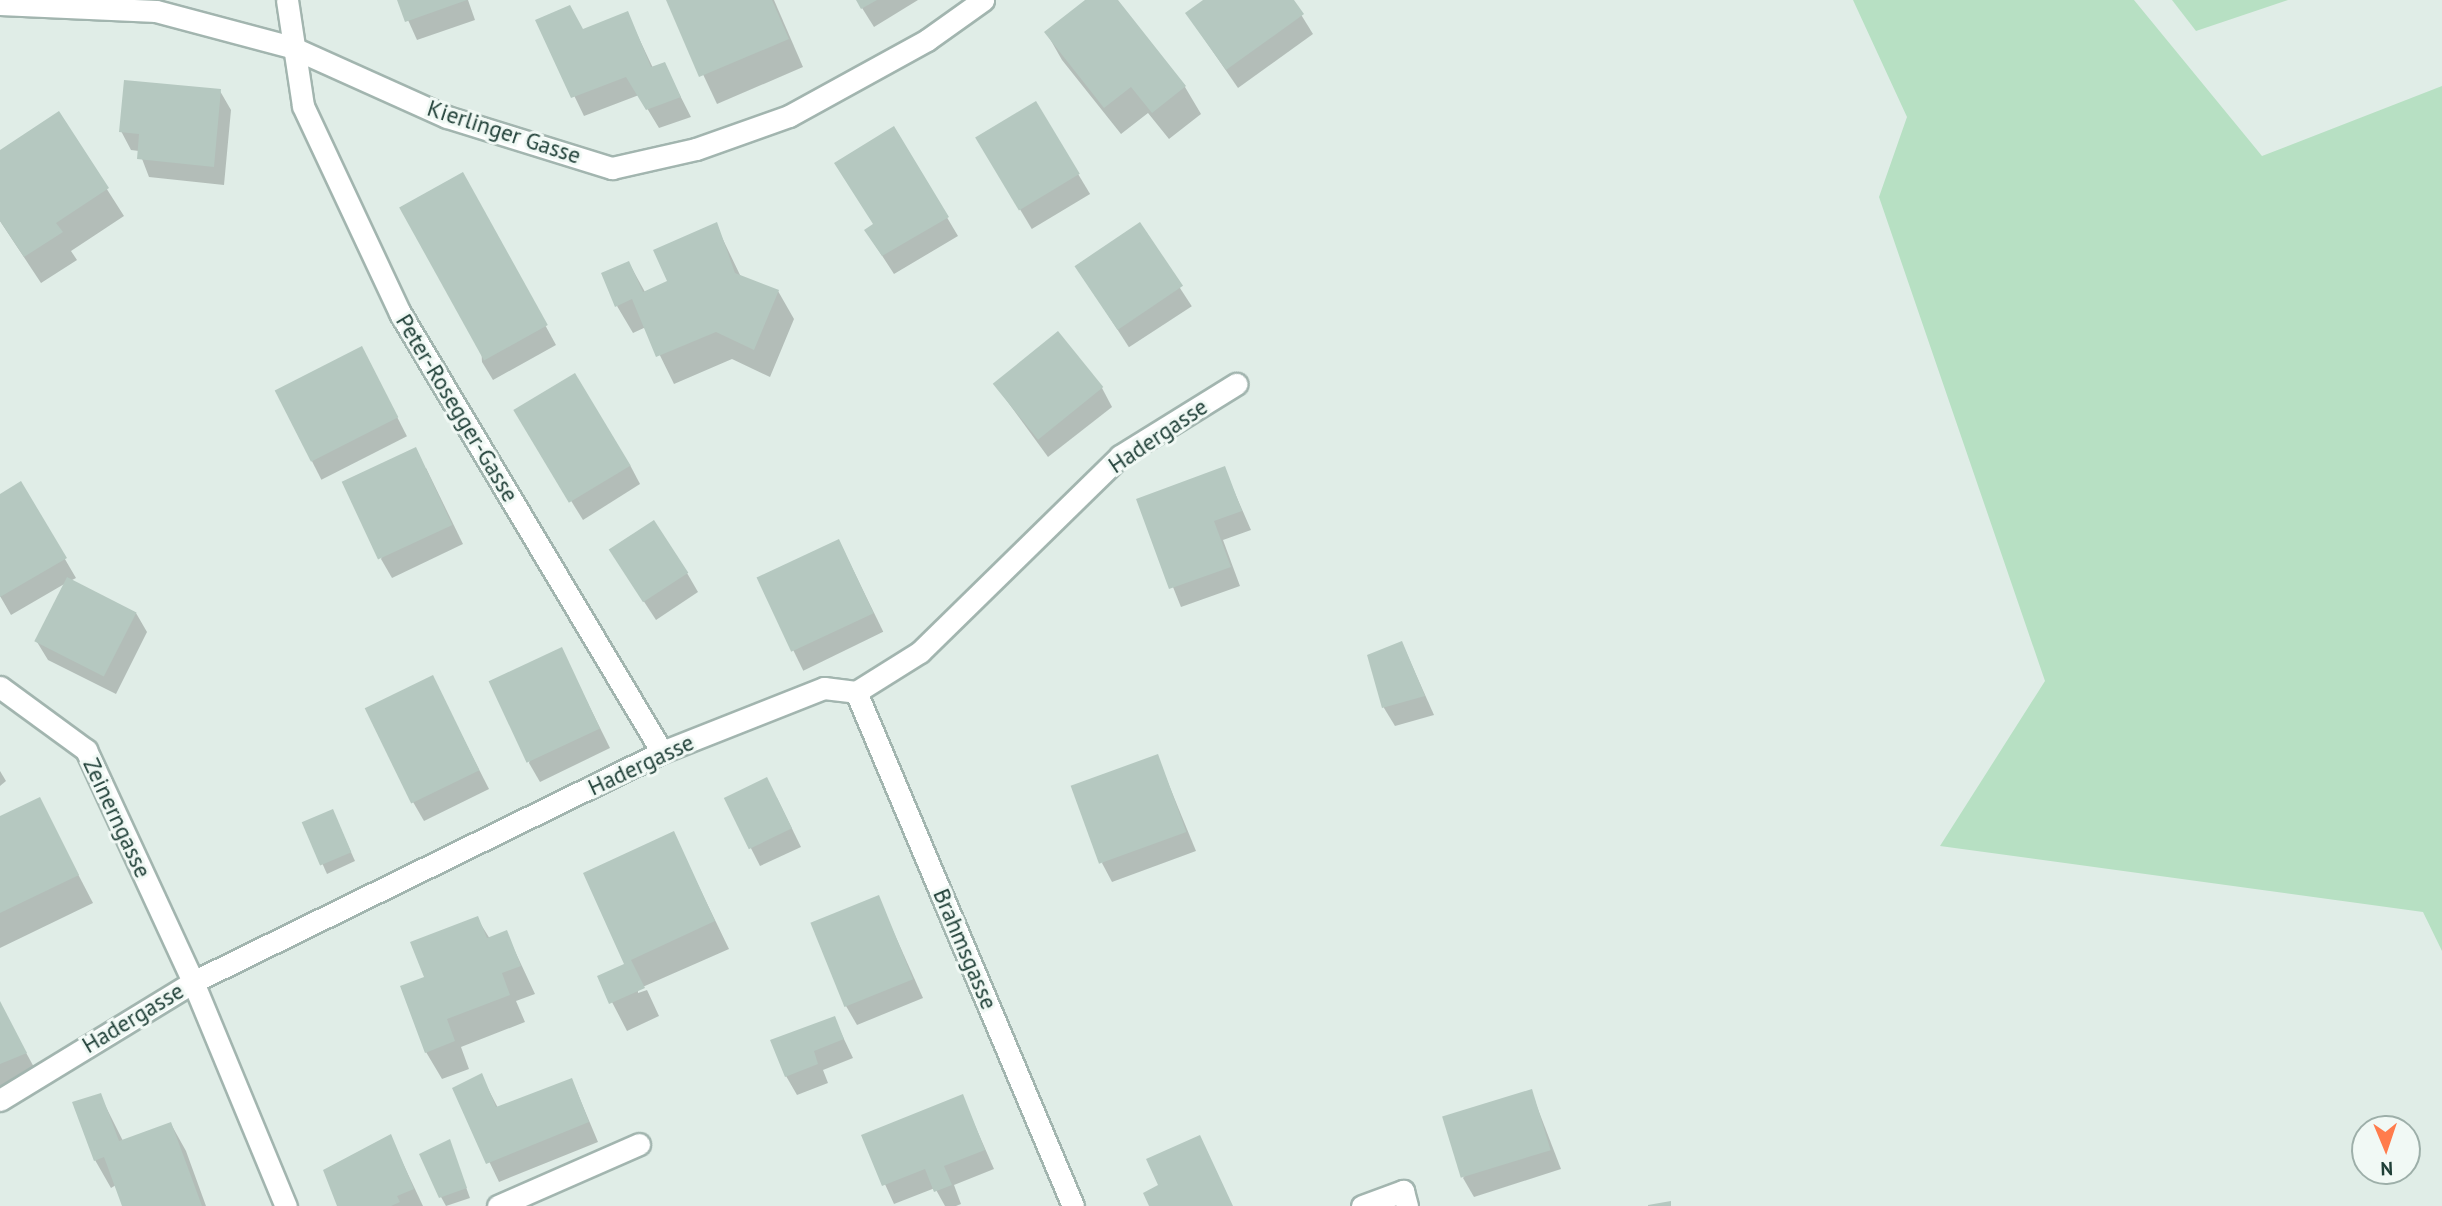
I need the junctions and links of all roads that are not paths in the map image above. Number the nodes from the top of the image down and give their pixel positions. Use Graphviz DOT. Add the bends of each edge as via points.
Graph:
graph roads {
  1 [pos="287,0"];
  2 [pos="983,0"];
  3 [pos="0,4"];
  4 [pos="291,47"];
  5 [pos="1236,384"];
  6 [pos="0,687"];
  7 [pos="856,692"];
  8 [pos="662,752"];
  9 [pos="193,982"];
  10 [pos="0,1100"];
  11 [pos="639,1144"];
  12 [pos="286,1206"];
  13 [pos="498,1206"];
  14 [pos="1073,1206"];
  15 [pos="1362,1206"];
  16 [pos="1407,1206"];
  1 -- 4 [label="street, Peter-Rosegger-Gasse"];
  2 -- 4 [label="street, Kierlinger Gasse" via="928,40 789,116 695,149 612,168 447,117"];
  3 -- 4 [label="street, Kierlinger Gasse" via="156,11"];
  4 -- 8 [label="street, Peter-Rosegger-Gasse" via="303,106 400,313"];
  5 -- 7 [label="street, Hadergasse" via="1120,456 920,652"];
  6 -- 9 [label="street, Zeinerngasse" via="86,750"];
  7 -- 8 [label="street, Hadergasse" via="824,688"];
  7 -- 14 [label="street, Brahmsgasse"];
  8 -- 9 [label="street, Hadergasse"];
  9 -- 10 [label="street, Hadergasse"];
  9 -- 12 [label="street, Zeinerngasse"];
  11 -- 13 [label="street"];
  15 -- 16 [label="street" via="1403,1191"];
}
